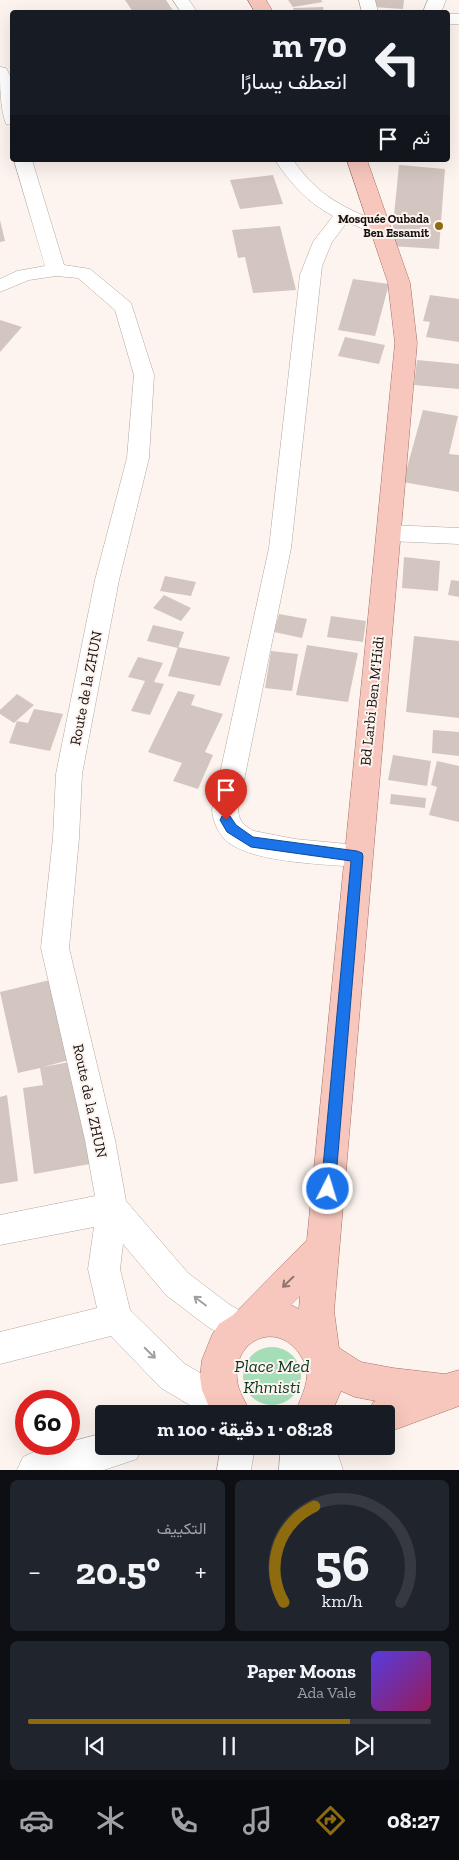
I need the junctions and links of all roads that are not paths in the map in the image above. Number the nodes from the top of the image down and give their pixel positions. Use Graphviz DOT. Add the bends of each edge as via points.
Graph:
graph roads {
  1 [pos="0,72"];
  2 [pos="6,107"];
  3 [pos="24,162"];
  4 [pos="285,162"];
  5 [pos="358,162"];
  6 [pos="344,215"];
  7 [pos="380,229"];
  8 [pos="56,270"];
  9 [pos="0,286"];
  10 [pos="389,533"];
  11 [pos="459,536"];
  12 [pos="357,856"];
  13 [pos="112,1208"];
  14 [pos="0,1230"];
  15 [pos="323,1248"];
  16 [pos="116,1319"];
  17 [pos="243,1327"];
  18 [pos="0,1348"];
  19 [pos="322,1357"];
  20 [pos="452,1390"];
  21 [pos="389,1401"];
  22 [pos="221,1405"];
  23 [pos="228,1405"];
  24 [pos="318,1405"];
  25 [pos="95,1454"];
  26 [pos="236,1455"];
  27 [pos="297,1455"];
  28 [pos="319,1455"];
  29 [pos="36,1470"];
  30 [pos="234,1470"];
  31 [pos="296,1470"];
  32 [pos="324,1470"];
  1 -- 2 [label="street"];
  3 -- 8 [label="street"];
  4 -- 6 [label="street" via="304,187"];
  5 -- 7 [label="main road, Bd Larbi Ben M'Hidi"];
  6 -- 7 [label="street"];
  6 -- 12 [label="street" via="320,244 310,275 280,548 225,810 226,820 232,829 251,842"];
  7 -- 10 [label="main road, Bd Larbi Ben M'Hidi" via="399,283 406,343"];
  8 -- 9 [label="street, Route de la ZHUN" via="24,275"];
  8 -- 13 [label="street, Route de la ZHUN" via="83,273 124,307 144,375 138,458 107,580 69,774 55,948 100,1140"];
  10 -- 11 [label="street"];
  10 -- 12 [label="main road, Bd Larbi Ben M'Hidi"];
  12 -- 15 [label="main road, Bd Larbi Ben M'Hidi"];
  13 -- 14 [label="street"];
  13 -- 16 [label="street" via="104,1269"];
  17 -- 13 [label="street, one-way" via="219,1316 177,1284"];
  15 -- 17 [label="main road, one-way"];
  15 -- 19 [label="main road, Bd Larbi Ben M'Hidi" via="316,1311"];
  16 -- 18 [label="street"];
  16 -- 22 [label="street, one-way" via="173,1376"];
  17 -- 19 [label="main road" via="262,1319 281,1320 298,1326 312,1338"];
  17 -- 23 [label="main road" via="228,1341 220,1356 220,1392"];
  19 -- 21 [label="main road"];
  19 -- 24 [label="main road, Bd Larbi Ben M'Hidi" via="325,1389"];
  20 -- 21 [label="main road"];
  25 -- 29 [label="main road"];
  26 -- 30 [label="street"];
  27 -- 31 [label="street"];
  28 -- 32 [label="main road"];
}
